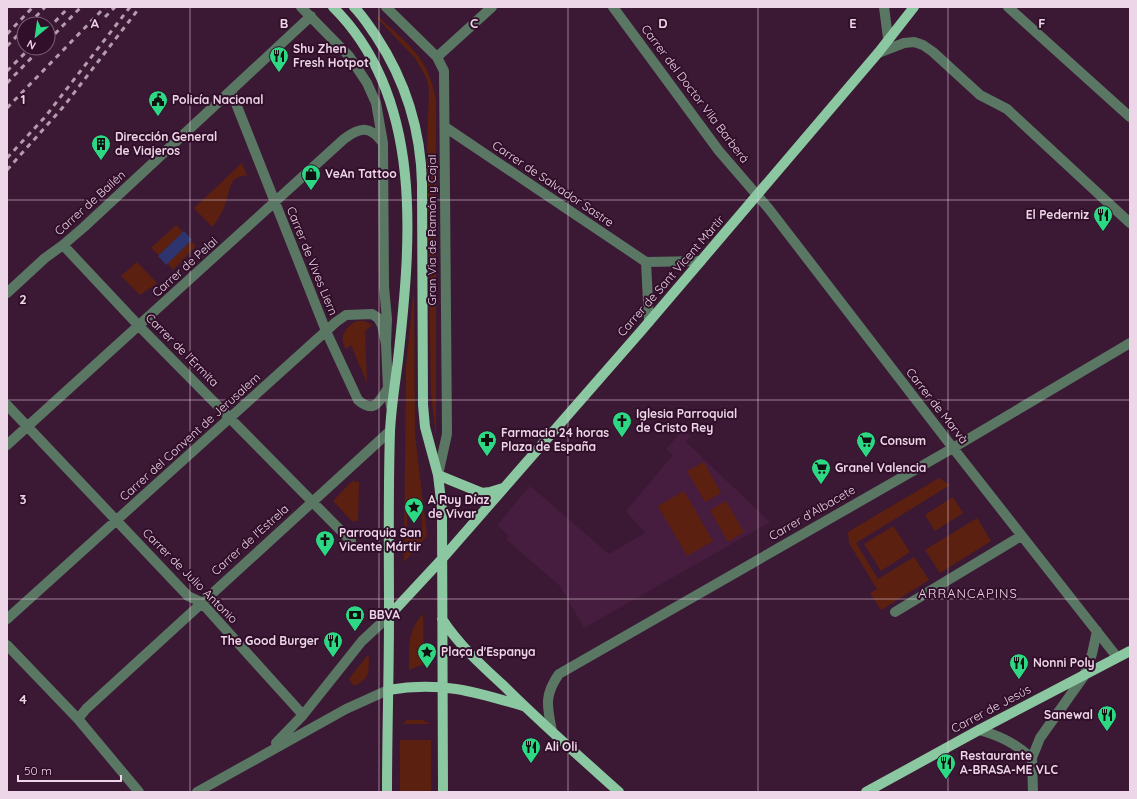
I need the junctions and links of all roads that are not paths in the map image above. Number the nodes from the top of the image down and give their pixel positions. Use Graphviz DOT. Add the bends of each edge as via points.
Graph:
graph roads {
  1 [pos="301,7"];
  2 [pos="333,7"];
  3 [pos="354,7"];
  4 [pos="386,7"];
  5 [pos="492,7"];
  6 [pos="612,7"];
  7 [pos="884,7"];
  8 [pos="914,7"];
  9 [pos="1008,7"];
  10 [pos="311,16"];
  11 [pos="888,38"];
  12 [pos="878,53"];
  13 [pos="438,57"];
  14 [pos="231,90"];
  15 [pos="1130,117"];
  16 [pos="445,127"];
  17 [pos="383,143"];
  18 [pos="758,195"];
  19 [pos="275,202"];
  20 [pos="1130,223"];
  21 [pos="63,245"];
  22 [pos="701,261"];
  23 [pos="646,262"];
  24 [pos="7,293"];
  25 [pos="649,322"];
  26 [pos="139,326"];
  27 [pos="326,331"];
  28 [pos="1130,343"];
  29 [pos="386,344"];
  30 [pos="388,388"];
  31 [pos="7,406"];
  32 [pos="392,408"];
  33 [pos="230,417"];
  34 [pos="27,426"];
  35 [pos="390,431"];
  36 [pos="7,445"];
  37 [pos="953,448"];
  38 [pos="438,475"];
  39 [pos="504,487"];
  40 [pos="313,501"];
  41 [pos="117,521"];
  42 [pos="1021,536"];
  43 [pos="351,541"];
  44 [pos="442,559"];
  45 [pos="201,602"];
  46 [pos="895,612"];
  47 [pos="389,616"];
  48 [pos="7,619"];
  49 [pos="441,619"];
  50 [pos="1097,631"];
  51 [pos="7,645"];
  52 [pos="1130,651"];
  53 [pos="1117,657"];
  54 [pos="1084,676"];
  55 [pos="442,687"];
  56 [pos="388,690"];
  57 [pos="525,707"];
  58 [pos="303,714"];
  59 [pos="78,719"];
  60 [pos="979,730"];
  61 [pos="552,731"];
  62 [pos="269,751"];
  63 [pos="1032,758"];
  64 [pos="139,792"];
  65 [pos="198,792"];
  66 [pos="387,792"];
  67 [pos="443,792"];
  68 [pos="618,792"];
  69 [pos="866,792"];
  70 [pos="1033,792"];
  1 -- 10 [label="street"];
  2 -- 32 [label="main road" via="363,42 380,75 394,113 404,158 407,204 406,274"];
  3 -- 38 [label="main road, Gran Via de Ramón y Cajal" via="362,15 399,76 409,102 420,153 423,405 428,441"];
  4 -- 13 [label="street, Gran Via de Ramón y Cajal"];
  5 -- 13 [label="street"];
  6 -- 18 [label="street, Carrer del Doctor Vila Barberá" via="719,151"];
  7 -- 11 [label="street"];
  8 -- 11 [label="main road, Carrer de Sant Vicent Màrtir"];
  9 -- 15 [label="street"];
  10 -- 14 [label="street, Carrer de Bailén"];
  10 -- 17 [label="street" via="349,56 367,83 376,103"];
  11 -- 12 [label="main road, Carrer de Sant Vicent Màrtir"];
  12 -- 18 [label="main road, Carrer de Sant Vicent Màrtir"];
  12 -- 20 [label="street" via="914,42 933,52 980,95 1007,109"];
  13 -- 16 [label="street, Gran Via de Ramón y Cajal" via="444,71"];
  14 -- 19 [label="street, Carrer de Vives Liern"];
  14 -- 21 [label="street, Carrer de Bailén"];
  16 -- 23 [label="street, Carrer de Salvador Sastre"];
  16 -- 38 [label="street, Gran Via de Ramón y Cajal" via="447,434"];
  17 -- 19 [label="street, Carrer de Pelai" via="372,132 365,129 356,131"];
  17 -- 29 [label="street" via="384,287 388,319"];
  18 -- 22 [label="main road, Carrer de Sant Vicent Màrtir"];
  18 -- 37 [label="street, Carrer de Marvà"];
  19 -- 26 [label="street, Carrer de Pelai"];
  19 -- 27 [label="street, Carrer de Vives Liern"];
  21 -- 24 [label="street, Carrer de Bailén"];
  21 -- 26 [label="street, Carrer de l'Ermita"];
  22 -- 23 [label="street"];
  22 -- 25 [label="main road, Carrer de Sant Vicent Màrtir"];
  23 -- 25 [label="street"];
  25 -- 39 [label="main road, Carrer de Sant Vicent Màrtir"];
  26 -- 33 [label="street, Carrer de l'Ermita"];
  26 -- 34 [label="street, Carrer de Pelai"];
  27 -- 29 [label="street, Carrer del Convent de Jerusalem" via="346,315 372,314 382,325"];
  27 -- 30 [label="street, Carrer de Vives Liern" via="358,400 365,406 372,407 378,404"];
  27 -- 33 [label="street, Carrer del Convent de Jerusalem"];
  28 -- 37 [label="street, Carrer d'Albacete"];
  29 -- 30 [label="street"];
  30 -- 32 [label="street"];
  31 -- 34 [label="street, Carrer de Julio Antonio"];
  32 -- 35 [label="main road"];
  33 -- 40 [label="street, Carrer de l'Ermita"];
  33 -- 41 [label="street, Carrer del Convent de Jerusalem"];
  34 -- 36 [label="street, Carrer de Pelai"];
  34 -- 41 [label="street, Carrer de Julio Antonio"];
  35 -- 40 [label="street, Carrer de l'Estrela"];
  35 -- 47 [label="main road"];
  37 -- 42 [label="street, Carrer de Marvà"];
  37 -- 61 [label="street, Carrer d'Albacete" via="559,674 551,685 546,701"];
  38 -- 39 [label="main road" via="482,492"];
  38 -- 44 [label="main road, Gran Via de Ramón y Cajal" via="442,509"];
  39 -- 44 [label="main road, Carrer de Sant Vicent Màrtir"];
  40 -- 43 [label="street, Carrer de l'Ermita"];
  40 -- 45 [label="street, Carrer de l'Estrela"];
  41 -- 45 [label="street, Carrer de Julio Antonio" via="188,596"];
  41 -- 48 [label="street, Carrer del Convent de Jerusalem"];
  42 -- 46 [label="street"];
  42 -- 50 [label="street, Carrer de Marvà"];
  44 -- 47 [label="main road"];
  44 -- 49 [label="main road"];
  45 -- 58 [label="street, Carrer de Julio Antonio"];
  45 -- 59 [label="street, Carrer de l'Estrela"];
  47 -- 56 [label="main road"];
  47 -- 58 [label="street" via="362,641"];
  49 -- 55 [label="main road"];
  49 -- 57 [label="main road" via="464,648"];
  50 -- 53 [label="street, Carrer de Marvà"];
  50 -- 54 [label="street"];
  51 -- 59 [label="street"];
  52 -- 53 [label="main road, Carrer de Jesús"];
  53 -- 54 [label="main road, Carrer de Jesús"];
  54 -- 60 [label="main road, Carrer de Jesús"];
  54 -- 63 [label="street" via="1040,738"];
  55 -- 56 [label="main road" via="408,686"];
  55 -- 57 [label="main road" via="471,690"];
  55 -- 67 [label="main road"];
  56 -- 62 [label="street" via="346,709"];
  56 -- 66 [label="main road"];
  57 -- 61 [label="main road"];
  58 -- 62 [label="street"];
  59 -- 64 [label="street"];
  60 -- 63 [label="street" via="1000,735"];
  60 -- 69 [label="main road, Carrer de Jesús"];
  61 -- 68 [label="main road"];
  62 -- 65 [label="street"];
  63 -- 70 [label="street"];
}
